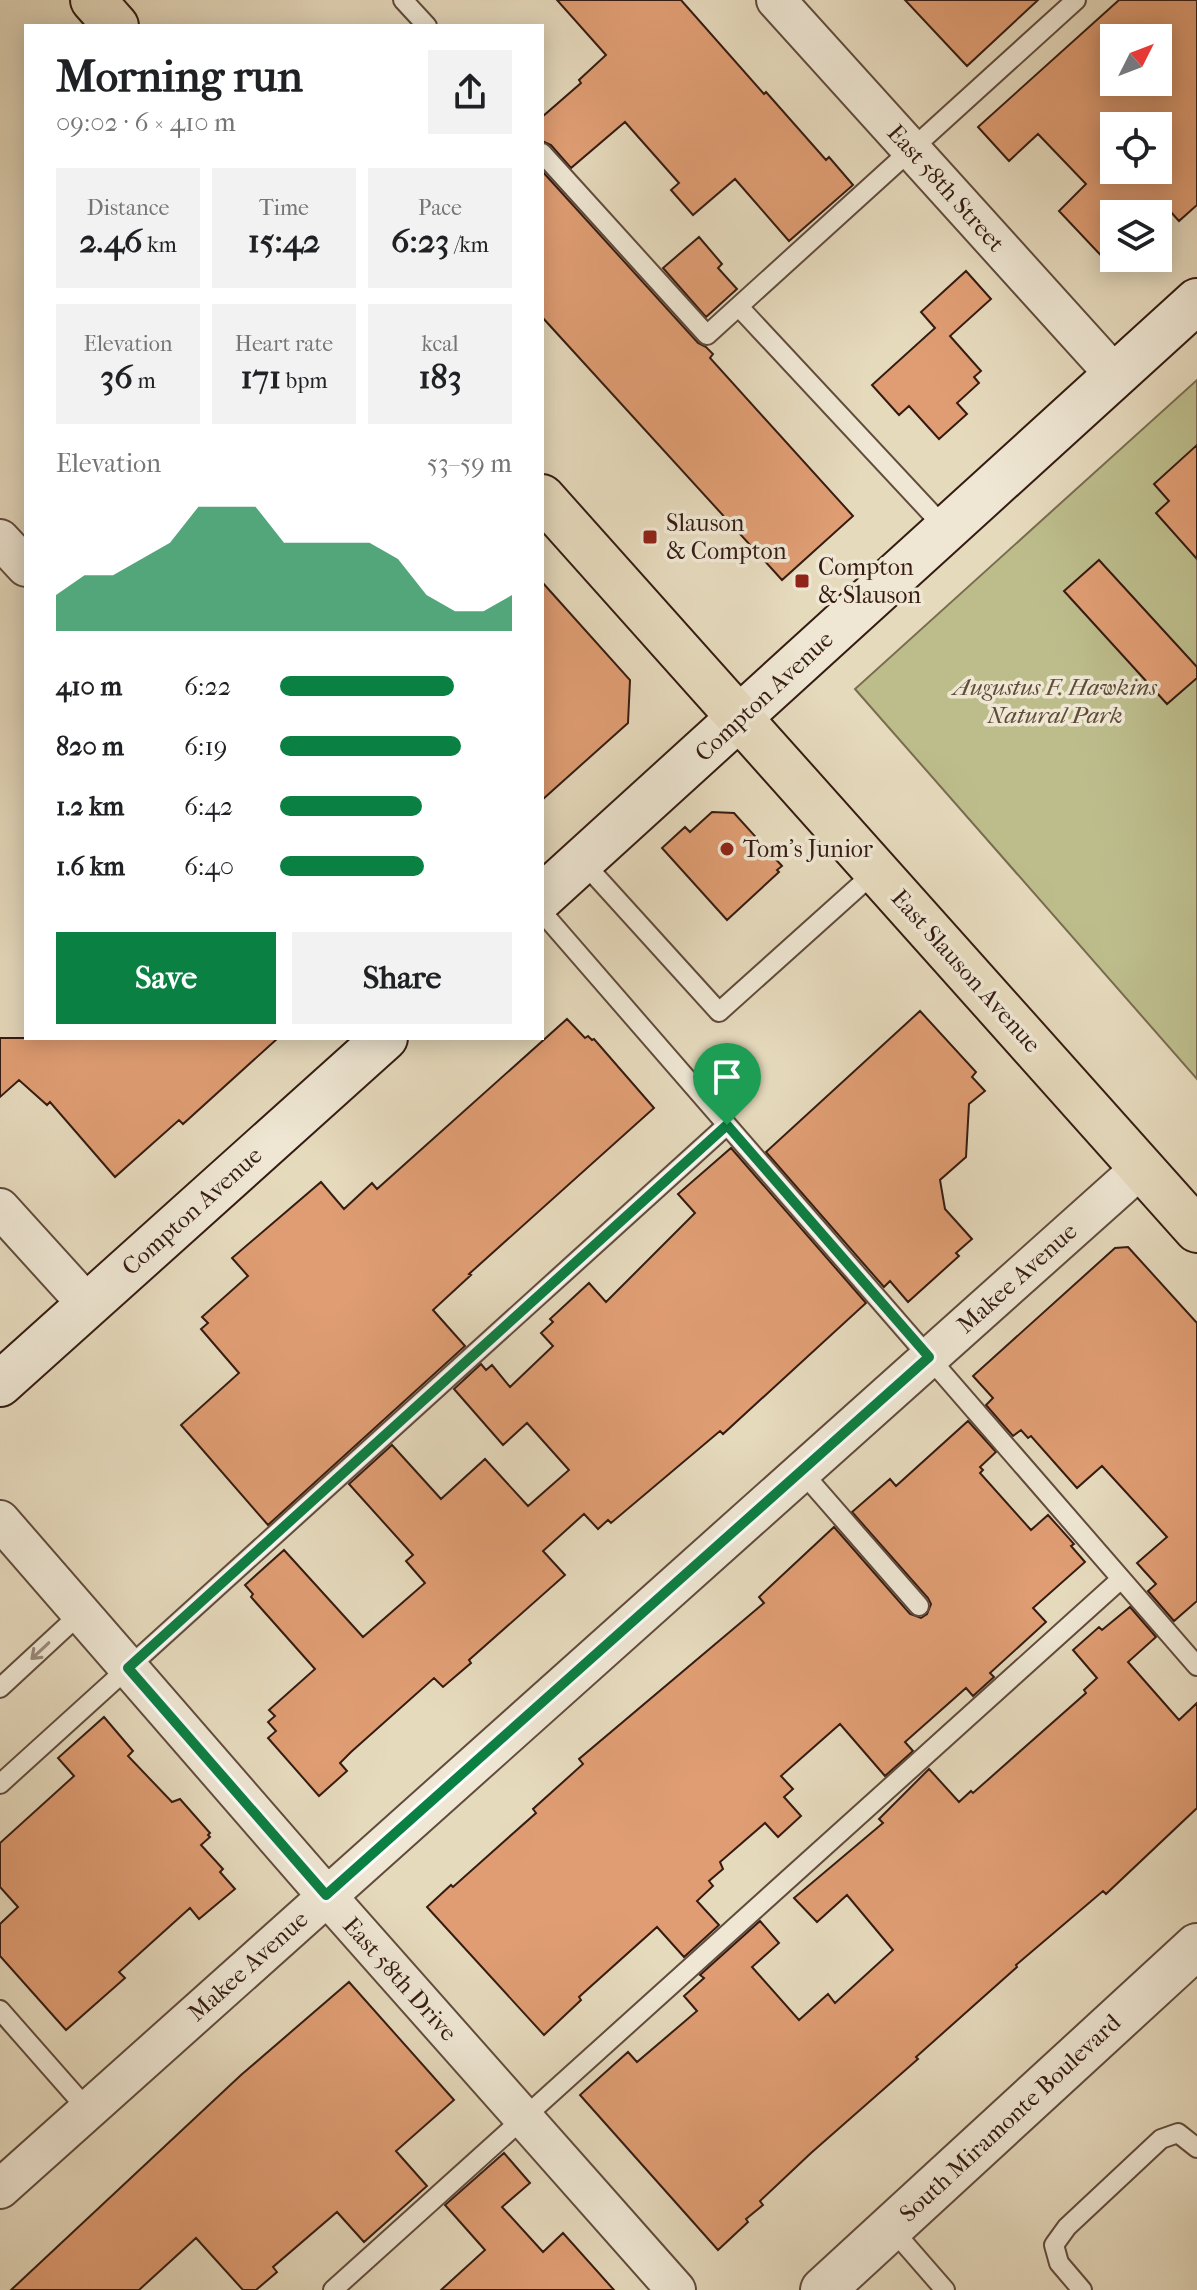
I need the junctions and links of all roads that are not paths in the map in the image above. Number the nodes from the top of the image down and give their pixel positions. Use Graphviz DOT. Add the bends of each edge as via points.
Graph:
graph roads {
  1 [pos="93,0"];
  2 [pos="403,0"];
  3 [pos="776,0"];
  4 [pos="1076,0"];
  5 [pos="114,24"];
  6 [pos="425,24"];
  7 [pos="912,150"];
  8 [pos="544,155"];
  9 [pos="1197,301"];
  10 [pos="739,307"];
  11 [pos="1116,376"];
  12 [pos="544,499"];
  13 [pos="947,530"];
  14 [pos="0,539"];
  15 [pos="24,565"];
  16 [pos="741,718"];
  17 [pos="582,861"];
  18 [pos="876,871"];
  19 [pos="544,895"];
  20 [pos="544,914"];
  21 [pos="383,1040"];
  22 [pos="727,1125"];
  23 [pos="1141,1168"];
  24 [pos="0,1208"];
  25 [pos="1197,1230"];
  26 [pos="88,1305"];
  27 [pos="929,1357"];
  28 [pos="0,1384"];
  29 [pos="802,1472"];
  30 [pos="0,1520"];
  31 [pos="1121,1579"];
  32 [pos="919,1606"];
  33 [pos="81,1613"];
  34 [pos="1197,1666"];
  35 [pos="128,1668"];
  36 [pos="0,1688"];
  37 [pos="0,1784"];
  38 [pos="326,1895"];
  39 [pos="1197,1946"];
  40 [pos="0,2010"];
  41 [pos="88,2110"];
  42 [pos="523,2118"];
  43 [pos="1197,2148"];
  44 [pos="0,2189"];
  45 [pos="891,2228"];
  46 [pos="333,2290"];
  47 [pos="676,2290"];
  48 [pos="823,2290"];
  49 [pos="945,2290"];
  50 [pos="1082,2290"];
  1 -- 5 [label="main road"];
  2 -- 6 [label="lane"];
  3 -- 7 [label="street, East 58th Street"];
  4 -- 7 [label="lane"];
  7 -- 10 [label="lane"];
  7 -- 11 [label="street, East 58th Street"];
  8 -- 10 [label="lane" via="707,335"];
  9 -- 11 [label="main road, Compton Avenue"];
  10 -- 13 [label="lane"];
  11 -- 13 [label="main road, Compton Avenue"];
  12 -- 16 [label="main road, East Slauson Avenue"];
  13 -- 16 [label="main road, Compton Avenue"];
  14 -- 15 [label="street"];
  16 -- 17 [label="main road, Compton Avenue"];
  16 -- 18 [label="main road, East Slauson Avenue"];
  17 -- 18 [label="lane" via="719,1012"];
  17 -- 19 [label="main road, Compton Avenue"];
  18 -- 23 [label="main road, East Slauson Avenue"];
  20 -- 22 [label="lane"];
  21 -- 26 [label="main road, Compton Avenue"];
  22 -- 27 [label="lane"];
  22 -- 35 [label="lane"];
  23 -- 25 [label="main road, East Slauson Avenue"];
  23 -- 27 [label="street, Makee Avenue"];
  24 -- 26 [label="street"];
  26 -- 28 [label="main road, Compton Avenue"];
  27 -- 29 [label="street, Makee Avenue"];
  27 -- 31 [label="lane"];
  29 -- 32 [label="lane"];
  29 -- 38 [label="street, Makee Avenue"];
  30 -- 33 [label="street, East 58th Drive"];
  31 -- 34 [label="lane"];
  31 -- 42 [label="lane"];
  33 -- 35 [label="street, East 58th Drive"];
  33 -- 36 [label="lane, one-way"];
  35 -- 37 [label="lane"];
  35 -- 38 [label="street, East 58th Drive"];
  38 -- 41 [label="street, Makee Avenue"];
  38 -- 42 [label="street, East 58th Drive"];
  39 -- 45 [label="main road, South Miramonte Boulevard"];
  40 -- 41 [label="lane"];
  41 -- 44 [label="street, Makee Avenue"];
  42 -- 46 [label="lane"];
  42 -- 47 [label="street, East 58th Drive"];
  43 -- 50 [label="lane" via="1178,2133 1161,2139 1067,2227 1054,2245 1059,2263"];
  45 -- 48 [label="main road, South Miramonte Boulevard"];
  45 -- 49 [label="lane"];
}
